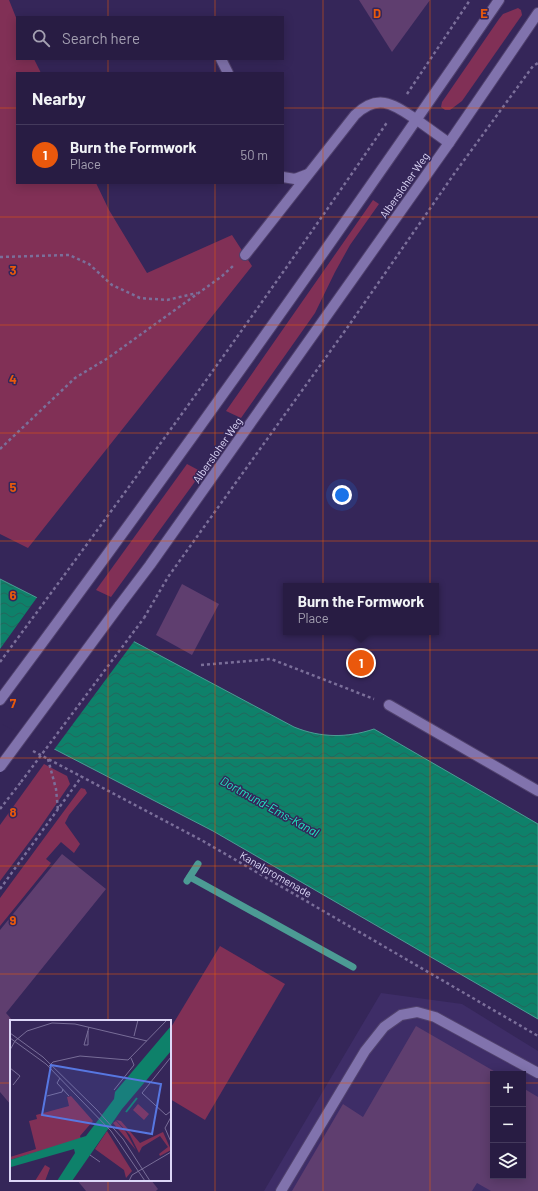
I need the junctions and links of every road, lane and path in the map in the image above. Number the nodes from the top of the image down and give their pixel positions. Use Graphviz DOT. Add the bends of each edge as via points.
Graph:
graph roads {
  1 [pos="470,0"];
  2 [pos="499,0"];
  3 [pos="538,13"];
  4 [pos="222,60"];
  5 [pos="538,63"];
  6 [pos="228,72"];
  7 [pos="398,107"];
  8 [pos="417,120"];
  9 [pos="449,143"];
  10 [pos="353,173"];
  11 [pos="308,174"];
  12 [pos="284,177"];
  13 [pos="371,185"];
  14 [pos="403,208"];
  15 [pos="421,221"];
  16 [pos="245,255"];
  17 [pos="0,257"];
  18 [pos="199,293"];
  19 [pos="0,449"];
  20 [pos="0,662"];
  21 [pos="201,665"];
  22 [pos="0,700"];
  23 [pos="389,705"];
  24 [pos="27,749"];
  25 [pos="48,759"];
  26 [pos="0,767"];
  27 [pos="82,776"];
  28 [pos="538,792"];
  29 [pos="0,809"];
  30 [pos="58,810"];
  31 [pos="0,888"];
  32 [pos="538,1036"];
  33 [pos="538,1073"];
  34 [pos="281,1191"];
  1 -- 7 [label="path"];
  2 -- 8 [label="main road"];
  3 -- 9 [label="main road, Albersloher Weg"];
  4 -- 6 [label="main road"];
  5 -- 15 [label="path" via="528,73"];
  7 -- 8 [label="main road"];
  7 -- 10 [label="path"];
  7 -- 11 [label="main road" via="381,101 365,105"];
  8 -- 9 [label="main road"];
  8 -- 13 [label="main road"];
  9 -- 14 [label="main road, Albersloher Weg"];
  10 -- 13 [label="path"];
  10 -- 20 [label="path" via="277,282"];
  11 -- 12 [label="main road" via="295,179"];
  11 -- 16 [label="main road"];
  13 -- 22 [label="main road" via="83,589"];
  14 -- 15 [label="path"];
  14 -- 26 [label="main road, Albersloher Weg, bridge" via="150,565"];
  15 -- 29 [label="path, bridge" via="168,577 144,618"];
  16 -- 18 [label="path"];
  17 -- 18 [label="path" via="69,255 89,264 112,285 140,298 167,300"];
  18 -- 19 [label="path" via="108,358 75,378"];
  21 -- 23 [label="path" via="271,659"];
  23 -- 28 [label="main road"];
  24 -- 25 [label="path, Kanalpromenade"];
  25 -- 27 [label="path, Kanalpromenade"];
  25 -- 30 [label="path" via="56,789"];
  27 -- 30 [label="path"];
  27 -- 32 [label="path, Kanalpromenade" via="203,841"];
  30 -- 31 [label="path"];
  33 -- 34 [label="main road" via="435,1017 416,1012 401,1015 384,1027 365,1051"];
}
